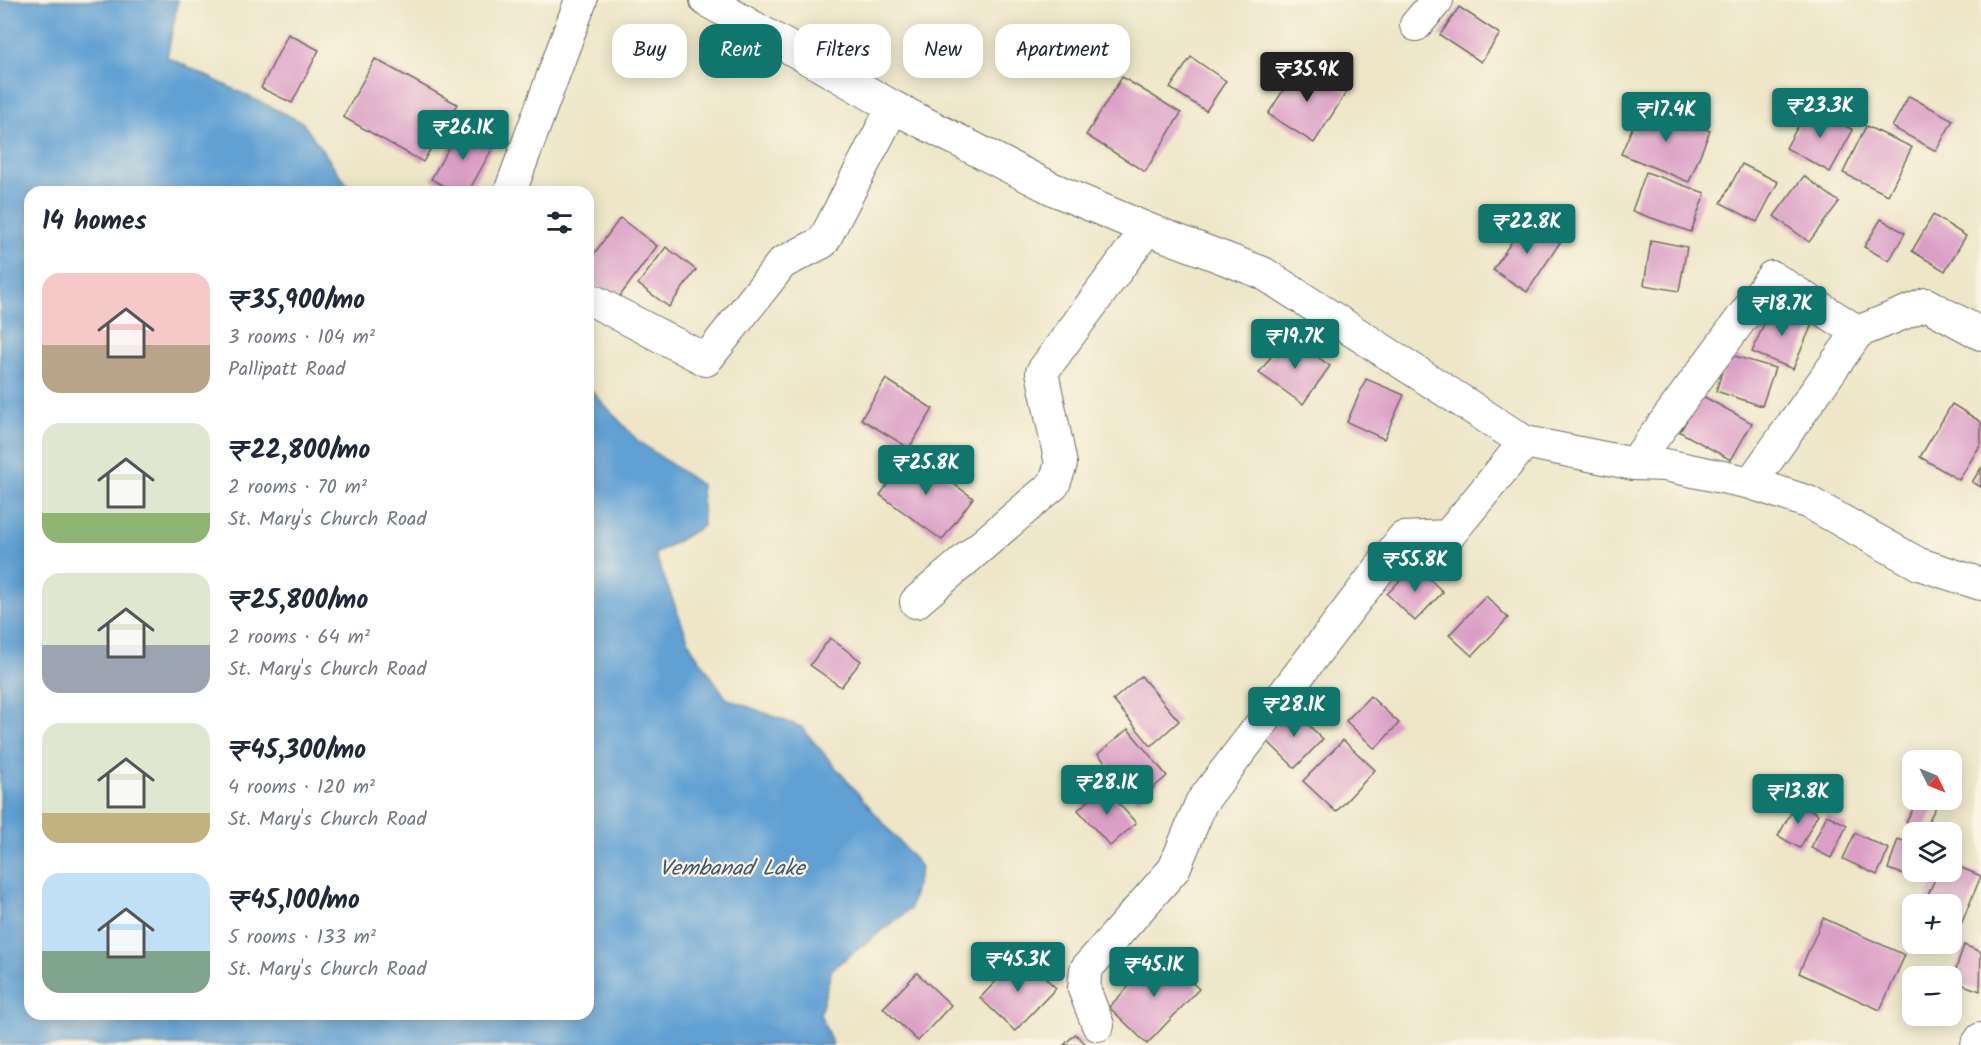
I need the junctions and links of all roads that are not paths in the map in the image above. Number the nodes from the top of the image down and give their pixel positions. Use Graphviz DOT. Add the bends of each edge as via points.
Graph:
graph roads {
  1 [pos="581,0"];
  2 [pos="706,0"];
  3 [pos="1437,0"];
  4 [pos="1416,25"];
  5 [pos="893,107"];
  6 [pos="512,186"];
  7 [pos="1147,229"];
  8 [pos="594,301"];
  9 [pos="1858,332"];
  10 [pos="1981,334"];
  11 [pos="1526,442"];
  12 [pos="1634,464"];
  13 [pos="1751,483"];
  14 [pos="1981,584"];
  15 [pos="916,602"];
  16 [pos="1098,1025"];
  17 [pos="1981,1039"];
  18 [pos="1977,1045"];
  1 -- 6 [label="street"];
  2 -- 5 [label="street"];
  3 -- 4 [label="street"];
  5 -- 7 [label="street" via="1053,189"];
  5 -- 8 [label="street" via="823,242 782,263 706,360"];
  7 -- 11 [label="street" via="1263,273"];
  7 -- 15 [label="street" via="1041,372 1061,464 1054,484"];
  9 -- 10 [label="street" via="1926,304"];
  9 -- 12 [label="street" via="1772,277"];
  9 -- 13 [label="street"];
  11 -- 12 [label="street"];
  11 -- 16 [label="street" via="1448,536 1403,538 1201,803 1174,869 1086,969 1084,989"];
  12 -- 13 [label="street" via="1665,465"];
  13 -- 14 [label="street" via="1808,502 1919,564"];
  17 -- 18 [label="street"];
}
